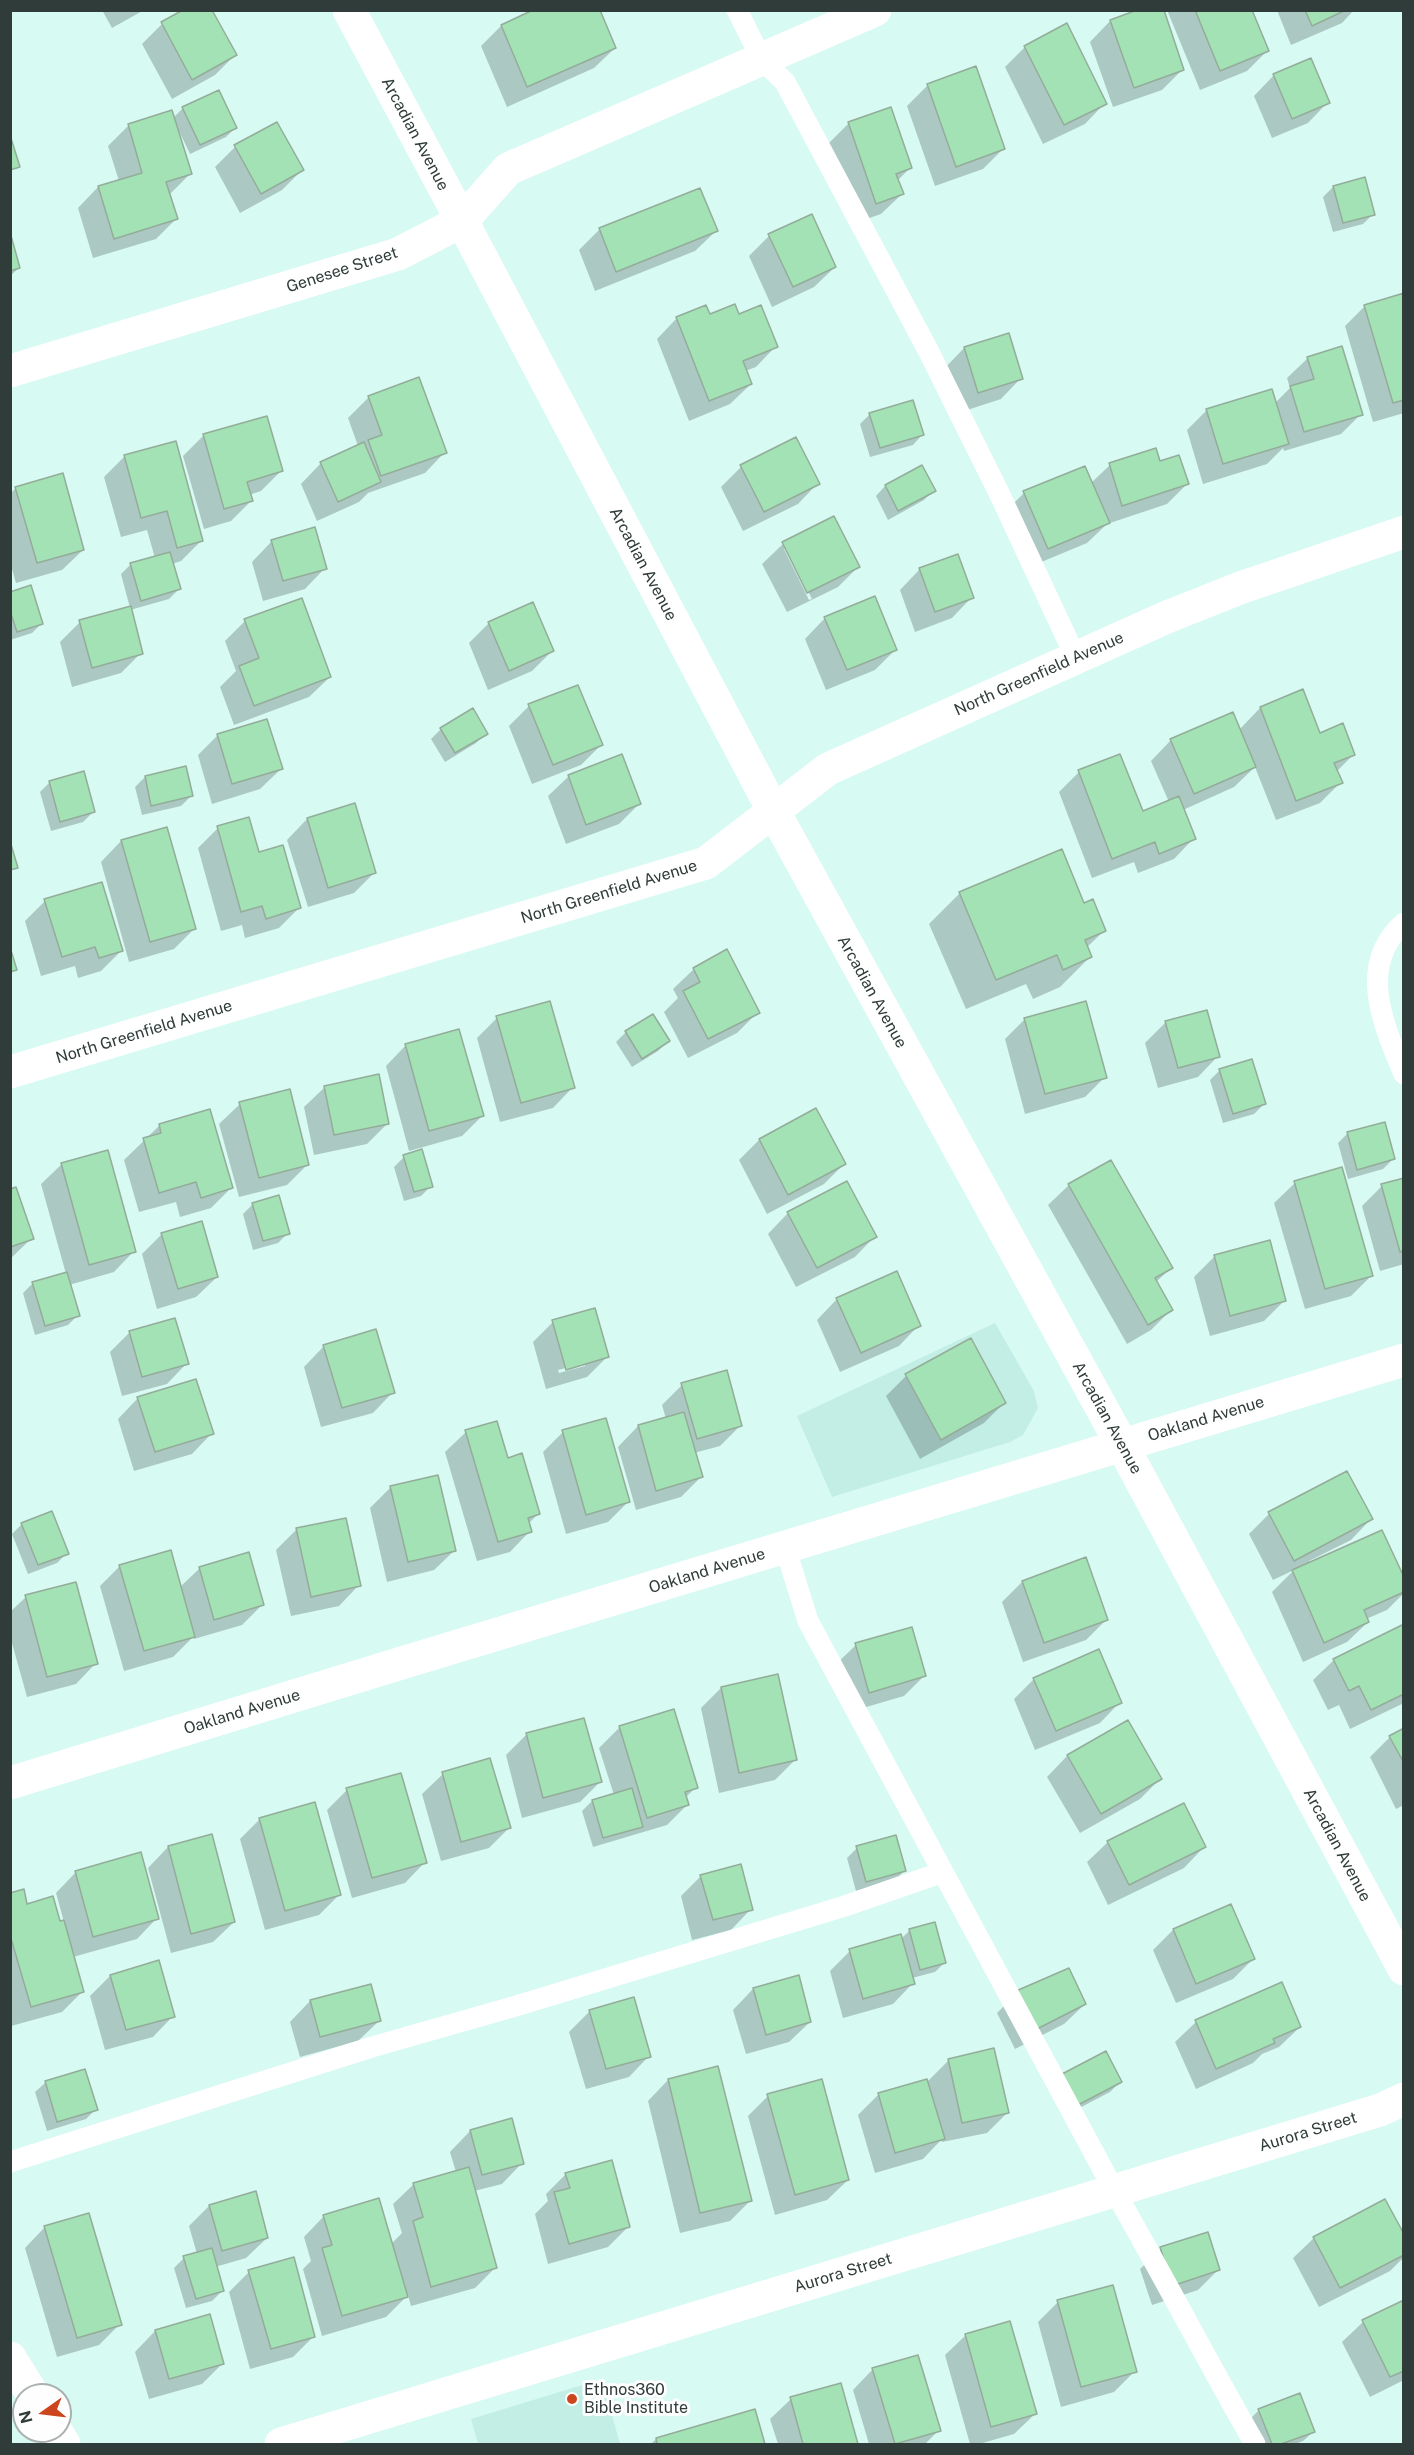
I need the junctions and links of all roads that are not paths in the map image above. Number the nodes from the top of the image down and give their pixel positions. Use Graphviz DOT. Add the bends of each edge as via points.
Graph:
graph roads {
  1 [pos="348,10"];
  2 [pos="737,10"];
  3 [pos="875,10"];
  4 [pos="762,60"];
  5 [pos="462,221"];
  6 [pos="10,371"];
  7 [pos="1404,532"];
  8 [pos="1076,658"];
  9 [pos="772,810"];
  10 [pos="1404,922"];
  11 [pos="10,1072"];
  12 [pos="1404,1074"];
  13 [pos="1404,1360"];
  14 [pos="1122,1445"];
  15 [pos="785,1547"];
  16 [pos="10,1783"];
  17 [pos="943,1872"];
  18 [pos="1404,1969"];
  19 [pos="1404,2099"];
  20 [pos="10,2162"];
  21 [pos="1115,2192"];
  22 [pos="10,2358"];
  23 [pos="26,2383"];
  24 [pos="281,2445"];
  25 [pos="1255,2445"];
  1 -- 5 [label="street, Arcadian Avenue"];
  2 -- 4 [label="lane"];
  3 -- 4 [label="street, Genesee Street"];
  4 -- 5 [label="street, Genesee Street" via="508,169"];
  4 -- 8 [label="lane" via="785,82 923,341"];
  5 -- 6 [label="street, Genesee Street" via="398,254"];
  5 -- 9 [label="street, Arcadian Avenue"];
  7 -- 8 [label="street, North Greenfield Avenue" via="1240,588"];
  8 -- 9 [label="street, North Greenfield Avenue" via="828,769"];
  9 -- 11 [label="street, North Greenfield Avenue" via="706,863"];
  9 -- 14 [label="street, Arcadian Avenue"];
  10 -- 12 [label="lane" via="1385,949 1376,978 1379,1007"];
  13 -- 14 [label="street, Oakland Avenue"];
  14 -- 15 [label="street, Oakland Avenue"];
  14 -- 18 [label="street, Arcadian Avenue"];
  15 -- 16 [label="street, Oakland Avenue"];
  15 -- 17 [label="lane" via="808,1621"];
  17 -- 20 [label="lane" via="845,1906 372,2047"];
  17 -- 21 [label="lane"];
  19 -- 21 [label="street, Aurora Street" via="1380,2110"];
  21 -- 24 [label="street, Aurora Street"];
  21 -- 25 [label="lane"];
  22 -- 23 [label="street"];
}
